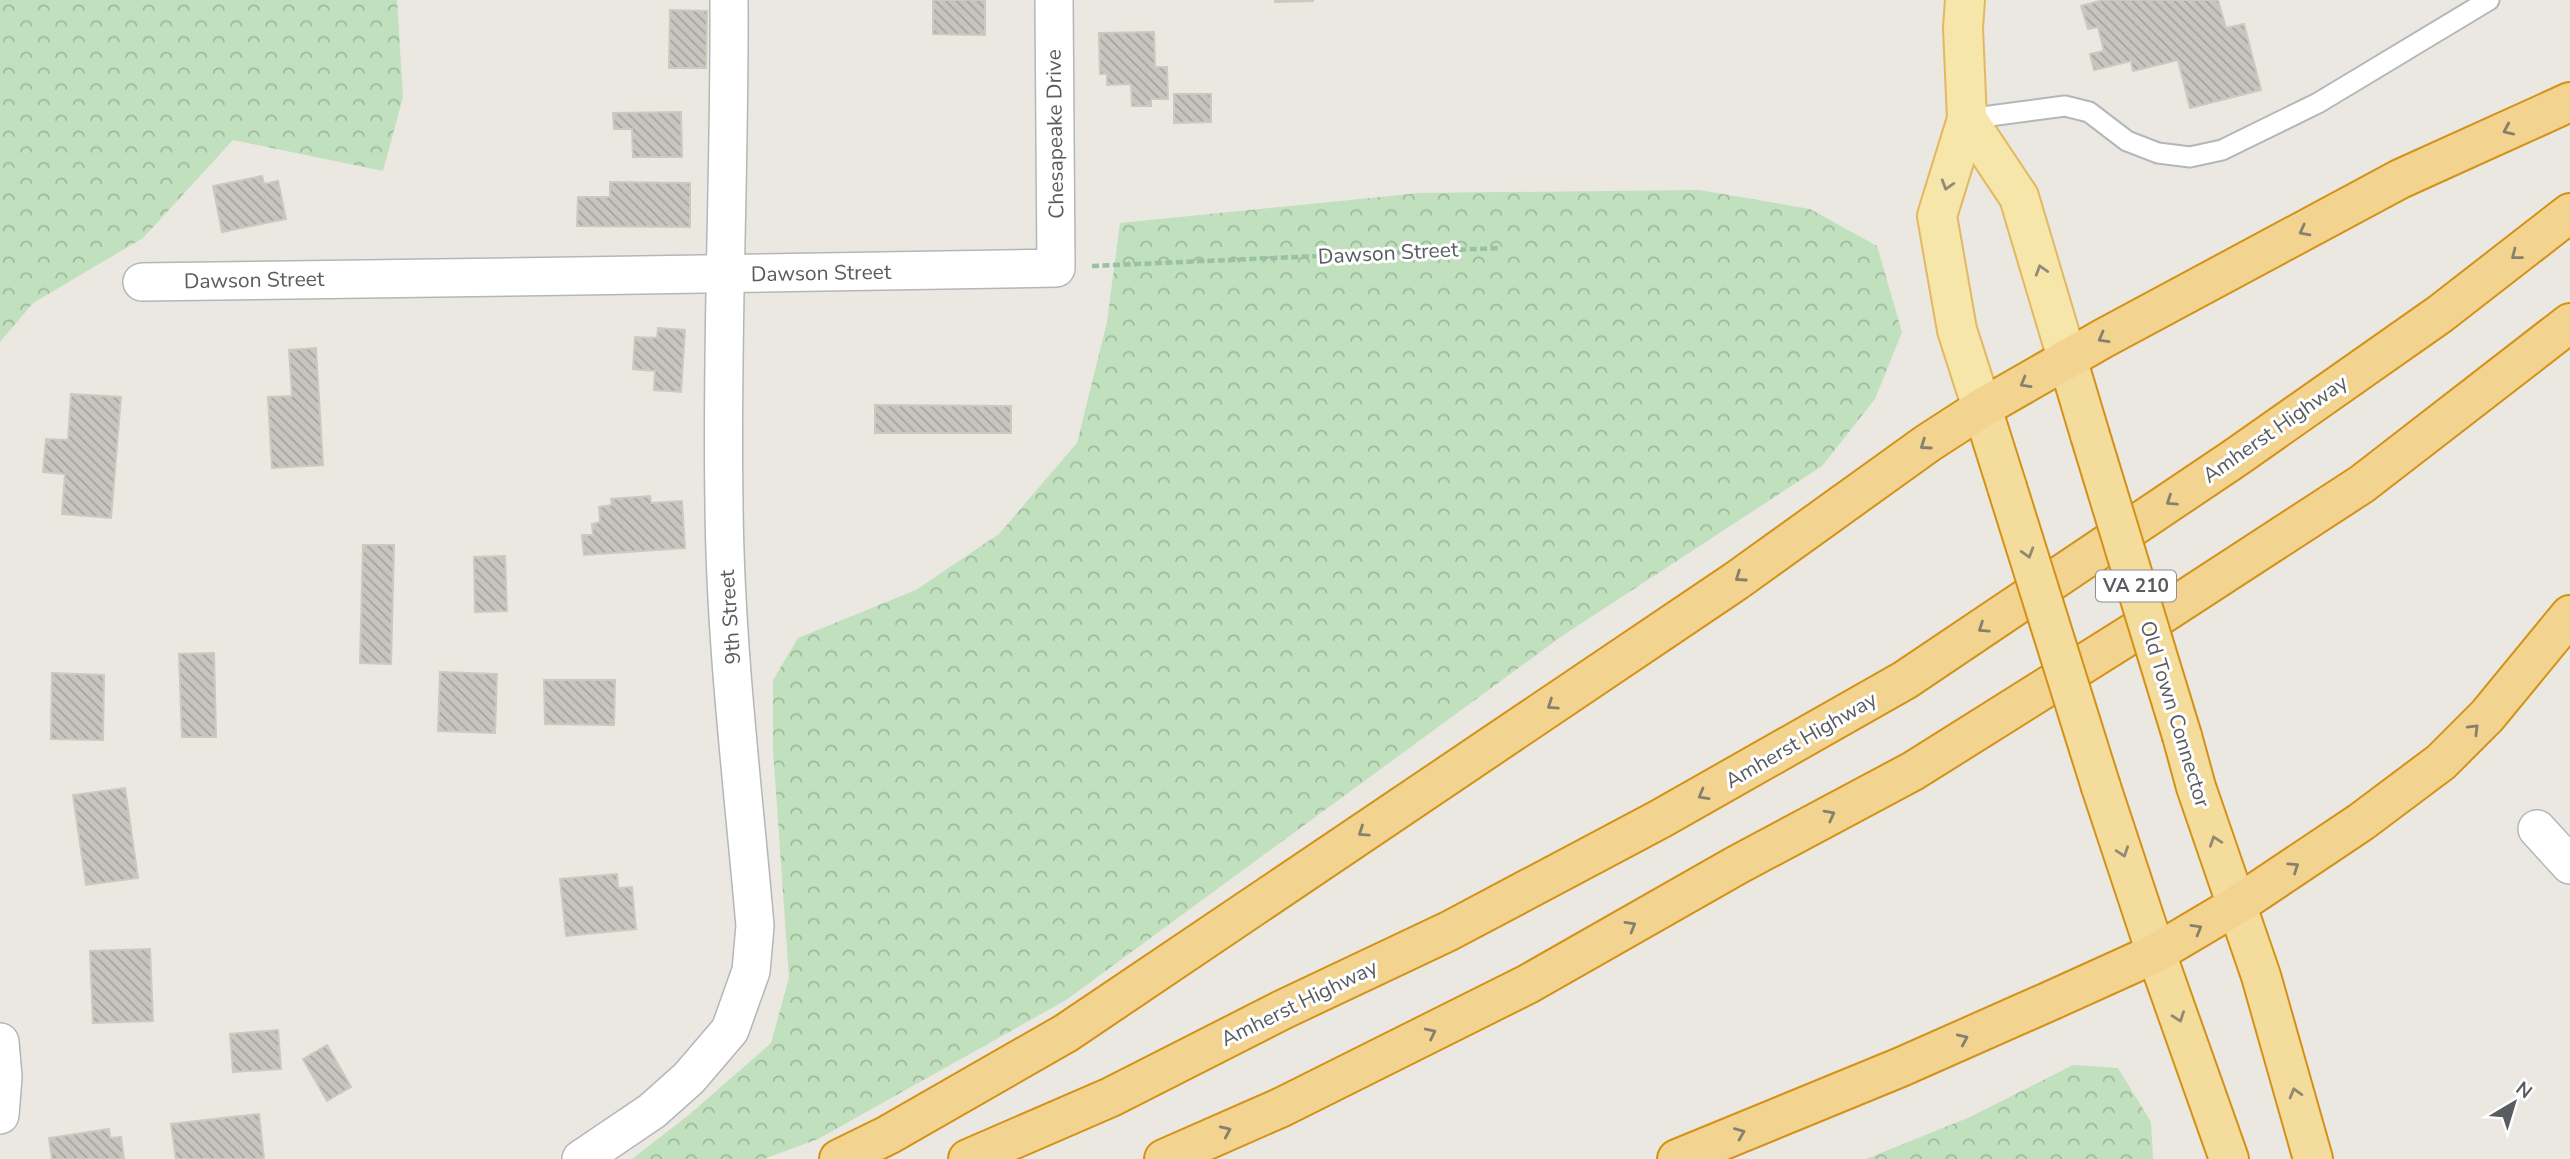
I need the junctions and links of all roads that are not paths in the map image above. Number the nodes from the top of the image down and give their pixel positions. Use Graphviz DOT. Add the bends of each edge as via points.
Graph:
graph roads {
  1 [pos="729,0"];
  2 [pos="1054,0"];
  3 [pos="1965,0"];
  4 [pos="2488,0"];
  5 [pos="2570,102"];
  6 [pos="1967,119"];
  7 [pos="2570,213"];
  8 [pos="1056,268"];
  9 [pos="724,275"];
  10 [pos="142,282"];
  11 [pos="2570,323"];
  12 [pos="2067,358"];
  13 [pos="1982,408"];
  14 [pos="2570,615"];
  15 [pos="2537,829"];
  16 [pos="2570,865"];
  17 [pos="2237,905"];
  18 [pos="2156,953"];
  19 [pos="0,1042"];
  20 [pos="0,1115"];
  21 [pos="581,1159"];
  22 [pos="839,1159"];
  23 [pos="968,1159"];
  24 [pos="1164,1159"];
  25 [pos="1676,1159"];
  26 [pos="2230,1159"];
  27 [pos="2313,1159"];
  1 -- 9 [label="street, 9th Street"];
  2 -- 8 [label="street, Chesapeake Drive"];
  3 -- 6 [label="main road"];
  4 -- 6 [label="lane" via="2318,103 2222,150 2190,156 2158,153 2127,141 2089,112 2065,106"];
  5 -- 12 [label="highway, one-way" via="2400,179"];
  12 -- 6 [label="main road, Old Town Connector / VA 210, one-way" via="2019,197"];
  6 -- 13 [label="main road, one-way" via="1937,216 1957,330"];
  7 -- 23 [label="highway, Amherst Highway, one-way" via="2440,314 1905,680 1660,819 1449,930 1111,1097"];
  8 -- 9 [label="street, Dawson Street"];
  9 -- 10 [label="street, Dawson Street"];
  9 -- 21 [label="street, 9th Street" via="723,506 755,926 751,971 730,1030 690,1077 652,1111"];
  24 -- 11 [label="highway, one-way" via="1282,1107 1528,984 1913,771 2362,484"];
  12 -- 13 [label="highway, one-way"];
  17 -- 12 [label="highway, Old Town Connector / VA 210, one-way, bridge"];
  13 -- 18 [label="highway, one-way, bridge"];
  13 -- 22 [label="highway, one-way" via="1066,1033"];
  17 -- 14 [label="highway, one-way" via="2441,762 2487,716"];
  15 -- 16 [label="street"];
  18 -- 17 [label="highway, one-way"];
  27 -- 17 [label="highway, Old Town Connector / VA 210, one-way"];
  25 -- 18 [label="highway, one-way" via="1901,1067"];
  18 -- 26 [label="highway, one-way"];
  19 -- 20 [label="street"];
}
